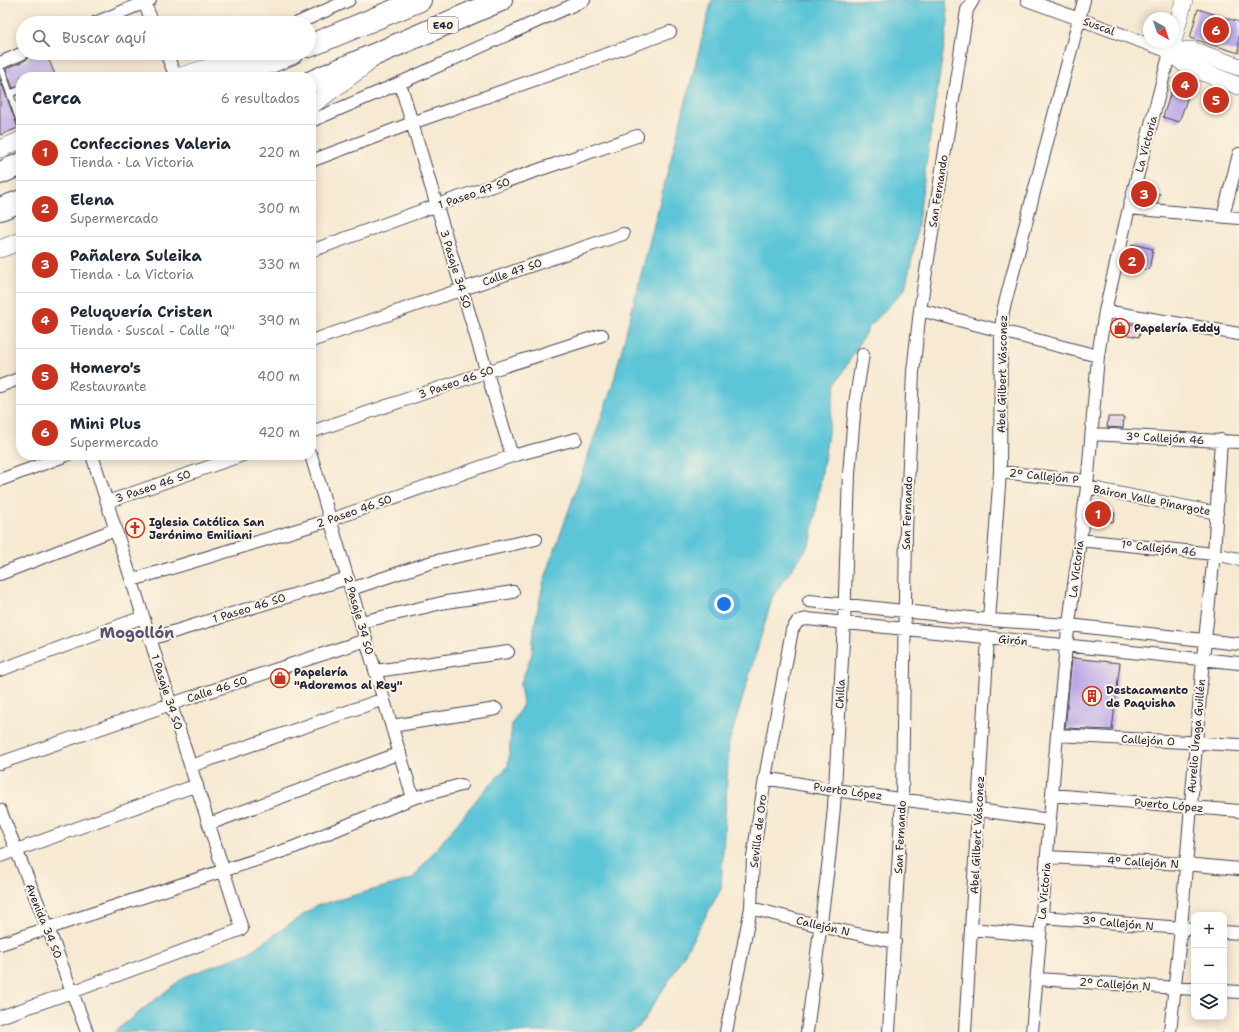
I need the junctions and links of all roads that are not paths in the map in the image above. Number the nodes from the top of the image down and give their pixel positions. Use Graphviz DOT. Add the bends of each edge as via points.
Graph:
graph roads {
  1 [pos="350,0"];
  2 [pos="420,0"];
  3 [pos="501,0"];
  4 [pos="584,0"];
  5 [pos="974,0"];
  6 [pos="1027,0"];
  7 [pos="1084,0"];
  8 [pos="1184,0"];
  9 [pos="146,1"];
  10 [pos="111,16"];
  11 [pos="151,16"];
  12 [pos="314,16"];
  13 [pos="1079,18"];
  14 [pos="374,19"];
  15 [pos="1179,19"];
  16 [pos="670,32"];
  17 [pos="316,36"];
  18 [pos="1143,37"];
  19 [pos="316,43"];
  20 [pos="1179,47"];
  21 [pos="1171,48"];
  22 [pos="1174,48"];
  23 [pos="386,50"];
  24 [pos="16,57"];
  25 [pos="169,60"];
  26 [pos="215,60"];
  27 [pos="233,60"];
  28 [pos="275,60"];
  29 [pos="1,67"];
  30 [pos="1239,67"];
  31 [pos="175,72"];
  32 [pos="188,72"];
  33 [pos="193,72"];
  34 [pos="246,72"];
  35 [pos="316,80"];
  36 [pos="400,83"];
  37 [pos="1239,86"];
  38 [pos="16,91"];
  39 [pos="10,94"];
  40 [pos="316,102"];
  41 [pos="16,111"];
  42 [pos="316,118"];
  43 [pos="412,123"];
  44 [pos="637,136"];
  45 [pos="16,142"];
  46 [pos="0,149"];
  47 [pos="1239,154"];
  48 [pos="316,158"];
  49 [pos="16,166"];
  50 [pos="0,173"];
  51 [pos="16,203"];
  52 [pos="437,205"];
  53 [pos="1129,208"];
  54 [pos="0,209"];
  55 [pos="1223,216"];
  56 [pos="1239,218"];
  57 [pos="623,234"];
  58 [pos="16,243"];
  59 [pos="0,249"];
  60 [pos="316,249"];
  61 [pos="462,290"];
  62 [pos="920,310"];
  63 [pos="1105,311"];
  64 [pos="1001,332"];
  65 [pos="1239,334"];
  66 [pos="602,335"];
  67 [pos="316,339"];
  68 [pos="863,354"];
  69 [pos="1098,356"];
  70 [pos="486,372"];
  71 [pos="16,380"];
  72 [pos="0,386"];
  73 [pos="316,430"];
  74 [pos="1092,434"];
  75 [pos="576,439"];
  76 [pos="1221,440"];
  77 [pos="1239,442"];
  78 [pos="512,456"];
  79 [pos="54,460"];
  80 [pos="94,460"];
  81 [pos="229,460"];
  82 [pos="312,460"];
  83 [pos="1000,472"];
  84 [pos="0,480"];
  85 [pos="1087,484"];
  86 [pos="107,502"];
  87 [pos="1217,513"];
  88 [pos="330,520"];
  89 [pos="116,529"];
  90 [pos="536,539"];
  91 [pos="1080,540"];
  92 [pos="1214,554"];
  93 [pos="1239,559"];
  94 [pos="0,574"];
  95 [pos="132,580"];
  96 [pos="350,583"];
  97 [pos="513,592"];
  98 [pos="809,601"];
  99 [pos="845,605"];
  100 [pos="905,610"];
  101 [pos="143,617"];
  102 [pos="989,620"];
  103 [pos="361,622"];
  104 [pos="844,623"];
  105 [pos="1069,625"];
  106 [pos="904,629"];
  107 [pos="792,630"];
  108 [pos="988,638"];
  109 [pos="150,639"];
  110 [pos="366,640"];
  111 [pos="1205,641"];
  112 [pos="1239,644"];
  113 [pos="1066,646"];
  114 [pos="508,652"];
  115 [pos="1203,659"];
  116 [pos="1239,663"];
  117 [pos="0,670"];
  118 [pos="376,671"];
  119 [pos="384,699"];
  120 [pos="171,704"];
  121 [pos="496,709"];
  122 [pos="392,726"];
  123 [pos="1057,735"];
  124 [pos="1196,743"];
  125 [pos="1239,745"];
  126 [pos="400,753"];
  127 [pos="0,763"];
  128 [pos="191,766"];
  129 [pos="764,778"];
  130 [pos="197,785"];
  131 [pos="461,785"];
  132 [pos="835,790"];
  133 [pos="1052,795"];
  134 [pos="413,798"];
  135 [pos="902,798"];
  136 [pos="1190,807"];
  137 [pos="0,810"];
  138 [pos="978,810"];
  139 [pos="1239,810"];
  140 [pos="1050,820"];
  141 [pos="209,824"];
  142 [pos="17,851"];
  143 [pos="0,856"];
  144 [pos="1047,857"];
  145 [pos="1185,864"];
  146 [pos="1239,869"];
  147 [pos="223,870"];
  148 [pos="751,908"];
  149 [pos="1042,917"];
  150 [pos="820,926"];
  151 [pos="48,928"];
  152 [pos="1181,928"];
  153 [pos="1191,929"];
  154 [pos="972,930"];
  155 [pos="1227,932"];
  156 [pos="1239,933"];
  157 [pos="1040,936"];
  158 [pos="895,942"];
  159 [pos="0,944"];
  160 [pos="1037,979"];
  161 [pos="1174,988"];
  162 [pos="1191,989"];
  163 [pos="1227,991"];
  164 [pos="72,992"];
  165 [pos="1239,992"];
  166 [pos="0,1017"];
  167 [pos="87,1032"];
  168 [pos="726,1032"];
  169 [pos="807,1032"];
  170 [pos="889,1032"];
  171 [pos="965,1032"];
  172 [pos="1032,1032"];
  173 [pos="1170,1032"];
  1 -- 12 [label="street"];
  2 -- 14 [label="highway"];
  3 -- 23 [label="highway, E40"];
  4 -- 36 [label="street"];
  5 -- 62 [label="street, San Fernando" via="967,10"];
  6 -- 13 [label="street, Suscal"];
  7 -- 13 [label="street, Abel Gilbert Vásconez"];
  8 -- 15 [label="street, La Victoria"];
  9 -- 10 [label="street"];
  9 -- 11 [label="street"];
  13 -- 18 [label="street, Suscal"];
  13 -- 64 [label="street, Abel Gilbert Vásconez" via="1003,311"];
  14 -- 17 [label="street"];
  14 -- 19 [label="highway"];
  16 -- 43 [label="street"];
  20 -- 30 [label="street"];
  21 -- 53 [label="street, La Victoria"];
  22 -- 37 [label="street" via="1187,66"];
  23 -- 35 [label="highway, E40"];
  23 -- 40 [label="street, E40"];
  24 -- 29 [label="street"];
  25 -- 31 [label="street"];
  26 -- 32 [label="street"];
  27 -- 33 [label="street"];
  28 -- 34 [label="highway"];
  29 -- 39 [label="lane"];
  36 -- 42 [label="street"];
  36 -- 43 [label="street, 3 Pasaje 34 SO"];
  38 -- 39 [label="lane"];
  39 -- 41 [label="lane"];
  43 -- 48 [label="street"];
  43 -- 52 [label="street, 3 Pasaje 34 SO"];
  44 -- 52 [label="street, 1 Paseo 47 SO"];
  45 -- 46 [label="street"];
  47 -- 55 [label="street"];
  49 -- 50 [label="highway"];
  51 -- 54 [label="highway"];
  52 -- 60 [label="street, 1 Paseo 47 SO"];
  52 -- 61 [label="street, 3 Pasaje 34 SO"];
  53 -- 55 [label="street"];
  53 -- 63 [label="street, La Victoria"];
  55 -- 56 [label="street"];
  57 -- 61 [label="street, Calle 47 SO"];
  58 -- 59 [label="street"];
  61 -- 67 [label="street, Calle 47 SO"];
  61 -- 70 [label="street, 3 Pasaje 34 SO"];
  62 -- 64 [label="street"];
  62 -- 100 [label="street, San Fernando" via="913,378"];
  63 -- 65 [label="street"];
  63 -- 69 [label="street, La Victoria"];
  64 -- 69 [label="street"];
  64 -- 83 [label="street, Abel Gilbert Vásconez"];
  66 -- 70 [label="street, 3 Paseo 46 SO"];
  68 -- 99 [label="street, Chilla" via="855,404 849,474"];
  69 -- 74 [label="street, La Victoria"];
  70 -- 73 [label="street, 3 Paseo 46 SO"];
  70 -- 78 [label="street, 3 Pasaje 34 SO"];
  71 -- 72 [label="street"];
  74 -- 76 [label="street, 3° Callejón 46"];
  74 -- 85 [label="street, La Victoria"];
  75 -- 78 [label="street, 2 Paseo 46 SO"];
  76 -- 77 [label="street, 3° Callejón 46"];
  76 -- 87 [label="street, Aurelio Úraga Guillén"];
  78 -- 88 [label="street, 2 Paseo 46 SO"];
  79 -- 84 [label="street"];
  80 -- 86 [label="street, 1 Pasaje 34 SO"];
  81 -- 86 [label="street, 3 Paseo 46 SO"];
  82 -- 88 [label="street, 2 Pasaje 34 SO"];
  83 -- 85 [label="street, 2° Callejón P"];
  83 -- 102 [label="street, Abel Gilbert Vásconez"];
  85 -- 87 [label="street, Bairon Valle Pinargote"];
  85 -- 91 [label="street, La Victoria"];
  86 -- 89 [label="street, 1 Pasaje 34 SO"];
  87 -- 92 [label="street, Aurelio Úraga Guillén"];
  88 -- 95 [label="street, 2 Paseo 46 SO"];
  88 -- 96 [label="street, 2 Pasaje 34 SO"];
  89 -- 94 [label="street"];
  89 -- 95 [label="street, 1 Pasaje 34 SO"];
  90 -- 96 [label="street, 1 Paseo 46 SO"];
  91 -- 92 [label="street, 1° Callejón 46"];
  91 -- 105 [label="street, La Victoria"];
  92 -- 93 [label="street, 1° Callejón 46"];
  92 -- 111 [label="street, Aurelio Úraga Guillén"];
  95 -- 101 [label="street, 1 Pasaje 34 SO"];
  96 -- 103 [label="street, 2 Pasaje 34 SO"];
  96 -- 109 [label="street, 1 Paseo 46 SO"];
  97 -- 103 [label="street" via="446,602"];
  98 -- 99 [label="street, Girón"];
  99 -- 100 [label="street, Girón"];
  99 -- 104 [label="street, Chilla"];
  100 -- 102 [label="street, Girón"];
  100 -- 106 [label="street, San Fernando"];
  101 -- 109 [label="street, 1 Pasaje 34 SO"];
  101 -- 117 [label="street"];
  102 -- 105 [label="street, Girón"];
  103 -- 110 [label="street, 2 Pasaje 34 SO"];
  104 -- 106 [label="street, Girón"];
  104 -- 107 [label="street, Girón" via="802,619"];
  104 -- 132 [label="street, Chilla"];
  105 -- 111 [label="street, Girón"];
  105 -- 113 [label="street, La Victoria"];
  106 -- 108 [label="street, Girón"];
  106 -- 135 [label="street, San Fernando"];
  107 -- 129 [label="street, Sevilla de Oro"];
  108 -- 113 [label="street, Girón"];
  108 -- 138 [label="street, Abel Gilbert Vásconez"];
  109 -- 120 [label="street, 1 Pasaje 34 SO"];
  110 -- 118 [label="street, 2 Pasaje 34 SO"];
  110 -- 120 [label="street, Calle 46 SO"];
  111 -- 112 [label="street, Girón"];
  111 -- 115 [label="street, Aurelio Úraga Guillén"];
  113 -- 115 [label="street, Girón"];
  113 -- 123 [label="street, La Victoria"];
  114 -- 118 [label="street"];
  115 -- 116 [label="street, Girón"];
  115 -- 124 [label="street, Aurelio Úraga Guillén"];
  118 -- 119 [label="street, 2 Pasaje 34 SO"];
  119 -- 122 [label="street, 2 Pasaje 34 SO"];
  119 -- 128 [label="street"];
  120 -- 127 [label="street, Calle 46 SO"];
  120 -- 128 [label="street, 1 Pasaje 34 SO"];
  121 -- 122 [label="street"];
  122 -- 126 [label="street, 2 Pasaje 34 SO"];
  123 -- 124 [label="street, Callejón O"];
  123 -- 133 [label="street, La Victoria"];
  124 -- 125 [label="street, Callejón O"];
  124 -- 136 [label="street, Aurelio Úraga Guillén"];
  126 -- 134 [label="street, 2 Pasaje 34 SO"];
  126 -- 141 [label="street"];
  128 -- 130 [label="street, 1 Pasaje 34 SO"];
  129 -- 132 [label="street, Puerto López"];
  129 -- 148 [label="street, Sevilla de Oro" via="753,857"];
  130 -- 141 [label="street, 1 Pasaje 34 SO"];
  130 -- 142 [label="street"];
  131 -- 134 [label="street"];
  132 -- 135 [label="street, Puerto López"];
  132 -- 150 [label="street, Chilla"];
  133 -- 136 [label="street, Puerto López"];
  133 -- 140 [label="street, La Victoria"];
  134 -- 147 [label="street" via="292,848"];
  135 -- 138 [label="street, Puerto López"];
  135 -- 158 [label="street, San Fernando"];
  136 -- 139 [label="street, Puerto López"];
  136 -- 145 [label="street, Aurelio Úraga Guillén"];
  137 -- 142 [label="street, Avenida 34 SO"];
  138 -- 140 [label="street, Puerto López"];
  138 -- 154 [label="street, Abel Gilbert Vásconez"];
  140 -- 144 [label="street, La Victoria"];
  141 -- 147 [label="street, 1 Pasaje 34 SO"];
  142 -- 143 [label="street"];
  142 -- 151 [label="street, Avenida 34 SO"];
  144 -- 145 [label="street, 4º Callejón N"];
  144 -- 149 [label="street, La Victoria"];
  145 -- 146 [label="street, 4º Callejón N"];
  145 -- 152 [label="street, Aurelio Úraga Guillén"];
  147 -- 151 [label="street"];
  147 -- 164 [label="street, 1 Pasaje 34 SO" via="242,929"];
  148 -- 150 [label="street, Callejón N"];
  148 -- 168 [label="street, Sevilla de Oro"];
  149 -- 152 [label="street, 3º Callejón N"];
  149 -- 157 [label="street, La Victoria"];
  150 -- 158 [label="street, Callejón N"];
  150 -- 169 [label="street, Chilla"];
  151 -- 159 [label="street"];
  151 -- 164 [label="street, Avenida 34 SO"];
  152 -- 153 [label="street, 3º Callejón N"];
  152 -- 161 [label="street, Aurelio Úraga Guillén"];
  154 -- 157 [label="street"];
  154 -- 171 [label="street, Abel Gilbert Vásconez"];
  155 -- 156 [label="street"];
  157 -- 160 [label="street, La Victoria"];
  158 -- 170 [label="street, San Fernando"];
  160 -- 161 [label="street, 2º Callejón N"];
  160 -- 172 [label="street, La Victoria"];
  161 -- 162 [label="street, 2º Callejón N"];
  161 -- 173 [label="street, Aurelio Úraga Guillén"];
  163 -- 165 [label="street"];
  164 -- 166 [label="street"];
  164 -- 167 [label="street, Avenida 34 SO"];
}
